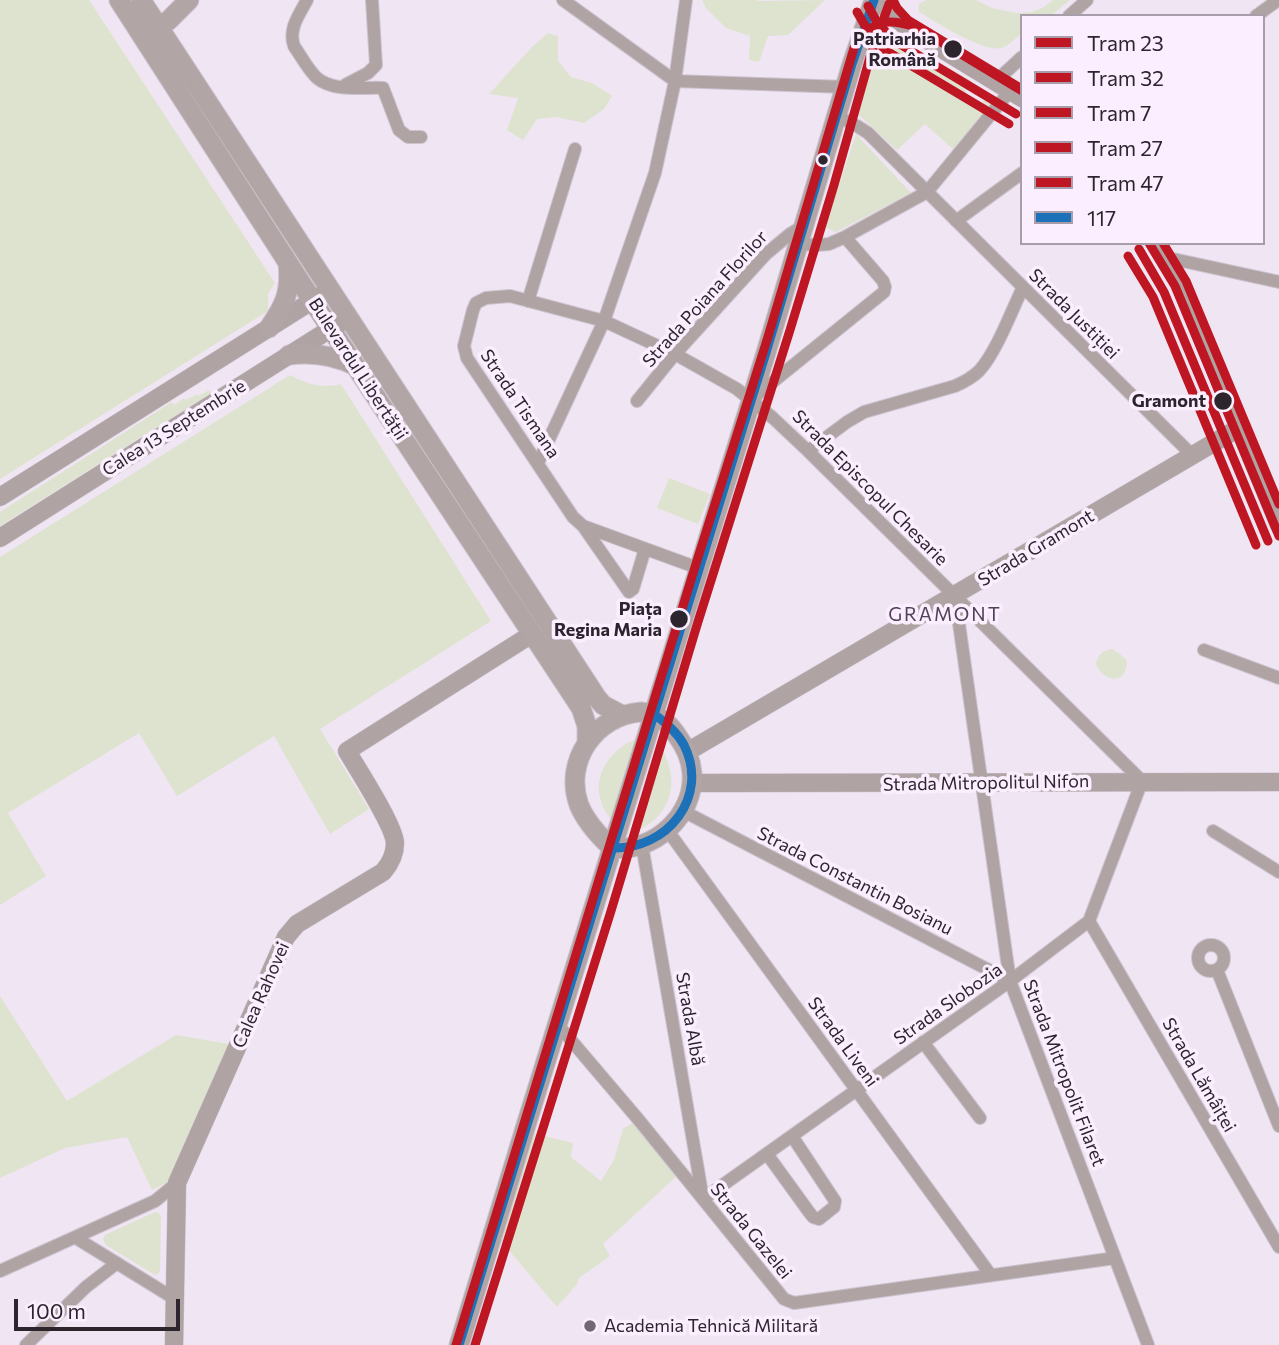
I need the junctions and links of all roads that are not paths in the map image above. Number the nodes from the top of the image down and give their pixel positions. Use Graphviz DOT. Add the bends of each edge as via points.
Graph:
graph roads {
  1 [pos="120,0"];
  2 [pos="141,0"];
  3 [pos="189,0"];
  4 [pos="307,0"];
  5 [pos="372,0"];
  6 [pos="563,0"];
  7 [pos="686,0"];
  8 [pos="874,0"];
  9 [pos="879,0"];
  10 [pos="1087,0"];
  11 [pos="1278,3"];
  12 [pos="1071,14"];
  13 [pos="1259,14"];
  14 [pos="152,33"];
  15 [pos="1020,62"];
  16 [pos="376,65"];
  17 [pos="675,81"];
  18 [pos="342,87"];
  19 [pos="845,87"];
  20 [pos="383,88"];
  21 [pos="1009,90"];
  22 [pos="837,116"];
  23 [pos="421,137"];
  24 [pos="575,149"];
  25 [pos="1020,174"];
  26 [pos="927,192"];
  27 [pos="956,221"];
  28 [pos="801,235"];
  29 [pos="845,237"];
  30 [pos="1159,250"];
  31 [pos="288,262"];
  32 [pos="1279,282"];
  33 [pos="1023,287"];
  34 [pos="321,295"];
  35 [pos="528,301"];
  36 [pos="604,321"];
  37 [pos="339,323"];
  38 [pos="268,328"];
  39 [pos="675,354"];
  40 [pos="289,355"];
  41 [pos="356,366"];
  42 [pos="751,399"];
  43 [pos="637,401"];
  44 [pos="1239,428"];
  45 [pos="808,451"];
  46 [pos="1192,455"];
  47 [pos="538,463"];
  48 [pos="0,497"];
  49 [pos="1279,525"];
  50 [pos="583,526"];
  51 [pos="0,538"];
  52 [pos="645,549"];
  53 [pos="698,568"];
  54 [pos="955,596"];
  55 [pos="532,634"];
  56 [pos="1204,650"];
  57 [pos="1279,678"];
  58 [pos="654,714"];
  59 [pos="622,715"];
  60 [pos="587,741"];
  61 [pos="687,752"];
  62 [pos="1142,781"];
  63 [pos="1279,782"];
  64 [pos="692,783"];
  65 [pos="981,783"];
  66 [pos="683,811"];
  67 [pos="668,831"];
  68 [pos="1213,831"];
  69 [pos="642,845"];
  70 [pos="612,848"];
  71 [pos="1279,873"];
  72 [pos="1089,921"];
  73 [pos="1217,970"];
  74 [pos="1010,981"];
  75 [pos="558,1025"];
  76 [pos="923,1042"];
  77 [pos="856,1090"];
  78 [pos="980,1118"];
  79 [pos="1279,1126"];
  80 [pos="792,1136"];
  81 [pos="767,1154"];
  82 [pos="177,1183"];
  83 [pos="703,1199"];
  84 [pos="76,1238"];
  85 [pos="1277,1240"];
  86 [pos="1115,1258"];
  87 [pos="117,1263"];
  88 [pos="0,1271"];
  89 [pos="990,1274"];
  90 [pos="175,1298"];
  91 [pos="26,1345"];
  92 [pos="174,1345"];
  93 [pos="459,1345"];
  94 [pos="1148,1345"];
  1 -- 14 [label="main road, Bulevardul Libertății"];
  2 -- 14 [label="main road, Bulevardul Libertății"];
  3 -- 14 [label="main road"];
  4 -- 18 [label="street" via="292,29 294,46 316,77"];
  5 -- 16 [label="street"];
  6 -- 17 [label="street"];
  7 -- 17 [label="street"];
  8 -- 19 [label="main road"];
  9 -- 21 [label="street" via="909,29"];
  10 -- 12 [label="street"];
  11 -- 13 [label="street"];
  14 -- 31 [label="main road, Bulevardul Libertății"];
  14 -- 34 [label="main road, Bulevardul Libertății"];
  15 -- 21 [label="street"];
  16 -- 18 [label="street"];
  16 -- 20 [label="street"];
  17 -- 19 [label="street"];
  17 -- 36 [label="street" via="655,173"];
  18 -- 20 [label="street"];
  19 -- 22 [label="main road"];
  20 -- 23 [label="street" via="399,130 408,137"];
  21 -- 26 [label="street"];
  22 -- 26 [label="street, Strada Justiției" via="868,133"];
  22 -- 28 [label="main road"];
  24 -- 35 [label="street"];
  25 -- 27 [label="street"];
  26 -- 27 [label="street, Strada Justiției"];
  26 -- 29 [label="street"];
  27 -- 33 [label="street, Strada Justiției"];
  28 -- 29 [label="street" via="818,245"];
  28 -- 39 [label="street, Strada Poiana Florilor" via="783,239 766,254"];
  28 -- 42 [label="main road"];
  29 -- 42 [label="street" via="883,281 884,292"];
  30 -- 32 [label="street"];
  30 -- 44 [label="street" via="1180,284"];
  31 -- 34 [label="main road, Bulevardul Libertății"];
  31 -- 38 [label="main road" via="286,298"];
  33 -- 45 [label="street" via="992,351 967,380 864,412"];
  33 -- 46 [label="street, Strada Justiției"];
  34 -- 37 [label="main road, Bulevardul Libertății"];
  34 -- 38 [label="street, Calea 13 Septembrie"];
  35 -- 36 [label="street, Strada Episcopul Chesarie"];
  35 -- 47 [label="street, Strada Tismana" via="505,296 479,301 472,310 464,346 467,358"];
  36 -- 39 [label="street, Strada Episcopul Chesarie"];
  36 -- 47 [label="street"];
  37 -- 40 [label="street, Calea 13 Septembrie"];
  37 -- 41 [label="main road, Bulevardul Libertății"];
  37 -- 59 [label="main road, Bulevardul Libertății" via="597,698"];
  38 -- 48 [label="street, Calea 13 Septembrie"];
  39 -- 42 [label="street, Strada Episcopul Chesarie"];
  39 -- 43 [label="street, Strada Poiana Florilor"];
  40 -- 41 [label="main road" via="323,355"];
  40 -- 51 [label="street, Calea 13 Septembrie"];
  41 -- 55 [label="main road, Bulevardul Libertății"];
  42 -- 45 [label="street, Strada Episcopul Chesarie"];
  42 -- 53 [label="main road"];
  44 -- 46 [label="street, Strada Gramont"];
  44 -- 49 [label="street"];
  45 -- 54 [label="street, Strada Episcopul Chesarie"];
  46 -- 54 [label="street, Strada Gramont"];
  47 -- 50 [label="street, Strada Tismana"];
  50 -- 52 [label="street"];
  50 -- 52 [label="street, Strada Tismana" via="629,592"];
  52 -- 53 [label="street"];
  53 -- 58 [label="main road"];
  54 -- 61 [label="street, Strada Gramont"];
  54 -- 62 [label="street, Strada Episcopul Chesarie"];
  54 -- 65 [label="street, Strada Mitropolit Filaret"];
  55 -- 60 [label="main road, Bulevardul Libertății" via="581,708"];
  55 -- 82 [label="street, Calea Rahovei" via="347,751 390,827 395,842 393,858 383,872 288,933"];
  56 -- 57 [label="street"];
  58 -- 59 [label="main road"];
  58 -- 61 [label="main road" via="670,726"];
  58 -- 70 [label="main road"];
  59 -- 60 [label="main road"];
  60 -- 70 [label="main road" via="575,775 577,796 585,817"];
  61 -- 64 [label="main road"];
  62 -- 63 [label="street, Strada Mitropolitul Nifon"];
  62 -- 65 [label="street, Strada Mitropolitul Nifon"];
  62 -- 72 [label="street"];
  64 -- 65 [label="street, Strada Mitropolitul Nifon"];
  64 -- 66 [label="main road"];
  65 -- 74 [label="street, Strada Mitropolit Filaret"];
  66 -- 67 [label="main road"];
  66 -- 74 [label="street, Strada Constantin Bosianu"];
  67 -- 69 [label="main road"];
  67 -- 77 [label="street, Strada Liveni"];
  68 -- 71 [label="street"];
  69 -- 70 [label="main road"];
  69 -- 83 [label="street, Strada Albă"];
  70 -- 75 [label="main road"];
  72 -- 74 [label="street, Strada Slobozia"];
  72 -- 85 [label="street, Strada Lămâiței"];
  73 -- 79 [label="street"];
  74 -- 76 [label="street, Strada Slobozia"];
  74 -- 86 [label="street, Strada Mitropolit Filaret"];
  75 -- 83 [label="street, Strada Gazelei"];
  75 -- 93 [label="main road"];
  76 -- 77 [label="street, Strada Slobozia"];
  76 -- 78 [label="street"];
  77 -- 80 [label="street, Strada Slobozia"];
  77 -- 89 [label="street, Strada Liveni"];
  80 -- 81 [label="street, Strada Slobozia"];
  80 -- 81 [label="street" via="835,1202 819,1219"];
  81 -- 83 [label="street, Strada Slobozia"];
  82 -- 84 [label="street" via="155,1201"];
  82 -- 90 [label="street, Calea Rahovei"];
  83 -- 89 [label="street, Strada Gazelei" via="784,1299 794,1303"];
  84 -- 87 [label="street"];
  84 -- 88 [label="street"];
  86 -- 89 [label="street, Strada Gazelei"];
  86 -- 94 [label="street, Strada Mitropolit Filaret"];
  87 -- 90 [label="street"];
  87 -- 91 [label="street"];
  90 -- 92 [label="street, Calea Rahovei"];
}
